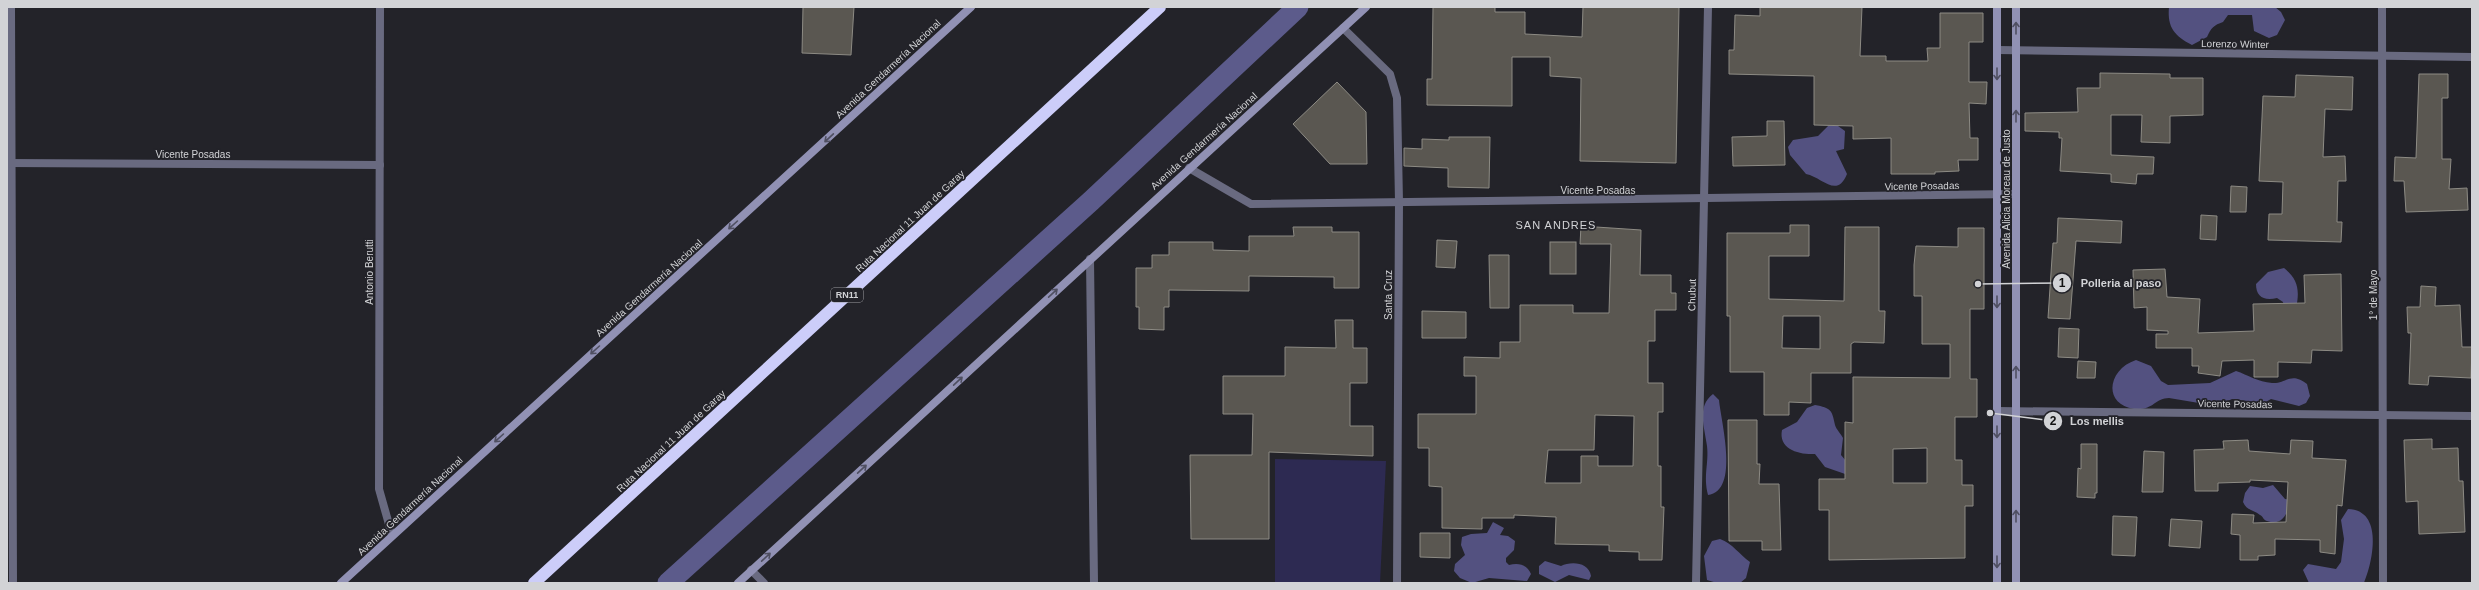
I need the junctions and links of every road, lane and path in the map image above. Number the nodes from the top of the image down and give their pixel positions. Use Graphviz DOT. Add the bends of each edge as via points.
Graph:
graph roads {
  1 [pos="11,7"];
  2 [pos="380,7"];
  3 [pos="971,7"];
  4 [pos="1160,7"];
  5 [pos="1366,7"];
  6 [pos="1708,7"];
  7 [pos="1997,7"];
  8 [pos="2016,7"];
  9 [pos="2382,7"];
  10 [pos="1343,28"];
  11 [pos="2016,49"];
  12 [pos="1997,50"];
  13 [pos="2383,57"];
  14 [pos="2472,58"];
  15 [pos="9,163"];
  16 [pos="380,165"];
  17 [pos="1189,168"];
  18 [pos="1997,194"];
  19 [pos="2016,194"];
  20 [pos="1704,199"];
  21 [pos="1399,202"];
  22 [pos="1090,259"];
  23 [pos="2016,411"];
  24 [pos="1997,412"];
  25 [pos="2382,415"];
  26 [pos="2472,416"];
  27 [pos="392,535"];
  28 [pos="751,570"];
  29 [pos="13,583"];
  30 [pos="341,583"];
  31 [pos="534,583"];
  32 [pos="738,583"];
  33 [pos="764,583"];
  34 [pos="1094,583"];
  35 [pos="1396,583"];
  36 [pos="1696,583"];
  37 [pos="1997,583"];
  38 [pos="2016,583"];
  39 [pos="2383,583"];
  1 -- 15 [label="street"];
  2 -- 16 [label="street, Antonio Berutti"];
  3 -- 27 [label="main road, Avenida Gendarmería Nacional, one-way"];
  4 -- 31 [label="highway, Ruta Nacional 11 Juan de Garay / RN11"];
  5 -- 10 [label="main road, Avenida Gendarmería Nacional"];
  6 -- 20 [label="street, Chubut"];
  7 -- 12 [label="main road, Avenida Alicia Moreau de Justo"];
  11 -- 8 [label="main road, Avenida Alicia Moreau de Justo, one-way"];
  9 -- 13 [label="street, 1° de Mayo"];
  10 -- 17 [label="main road, Avenida Gendarmería Nacional"];
  10 -- 21 [label="street, Santa Cruz" via="1390,74 1397,98"];
  11 -- 12 [label="street, Lorenzo Winter"];
  11 -- 13 [label="street, Lorenzo Winter"];
  19 -- 11 [label="main road, Avenida Alicia Moreau de Justo, one-way"];
  12 -- 18 [label="main road, Avenida Alicia Moreau de Justo, one-way"];
  13 -- 14 [label="street, Lorenzo Winter"];
  13 -- 25 [label="street, 1° de Mayo"];
  15 -- 16 [label="street, Vicente Posadas"];
  15 -- 29 [label="street"];
  16 -- 27 [label="street, Antonio Berutti" via="379,489"];
  17 -- 21 [label="street, Vicente Posadas" via="1251,204"];
  17 -- 22 [label="main road, Avenida Gendarmería Nacional"];
  18 -- 19 [label="street, Vicente Posadas"];
  18 -- 20 [label="street, Vicente Posadas"];
  18 -- 24 [label="main road, Avenida Alicia Moreau de Justo, one-way"];
  23 -- 19 [label="main road, Avenida Alicia Moreau de Justo, one-way"];
  20 -- 21 [label="street, Vicente Posadas"];
  20 -- 36 [label="street, Chubut"];
  21 -- 35 [label="street, Santa Cruz"];
  28 -- 22 [label="main road, Avenida Gendarmería Nacional, one-way"];
  22 -- 34 [label="street"];
  23 -- 24 [label="street, Vicente Posadas"];
  23 -- 25 [label="street, Vicente Posadas"];
  38 -- 23 [label="main road, Avenida Alicia Moreau de Justo, one-way"];
  24 -- 37 [label="main road, Avenida Alicia Moreau de Justo, one-way"];
  25 -- 26 [label="street, Vicente Posadas"];
  25 -- 39 [label="street, 1° de Mayo"];
  27 -- 30 [label="main road, Avenida Gendarmería Nacional"];
  28 -- 32 [label="main road, Avenida Gendarmería Nacional"];
  28 -- 33 [label="street"];
}
